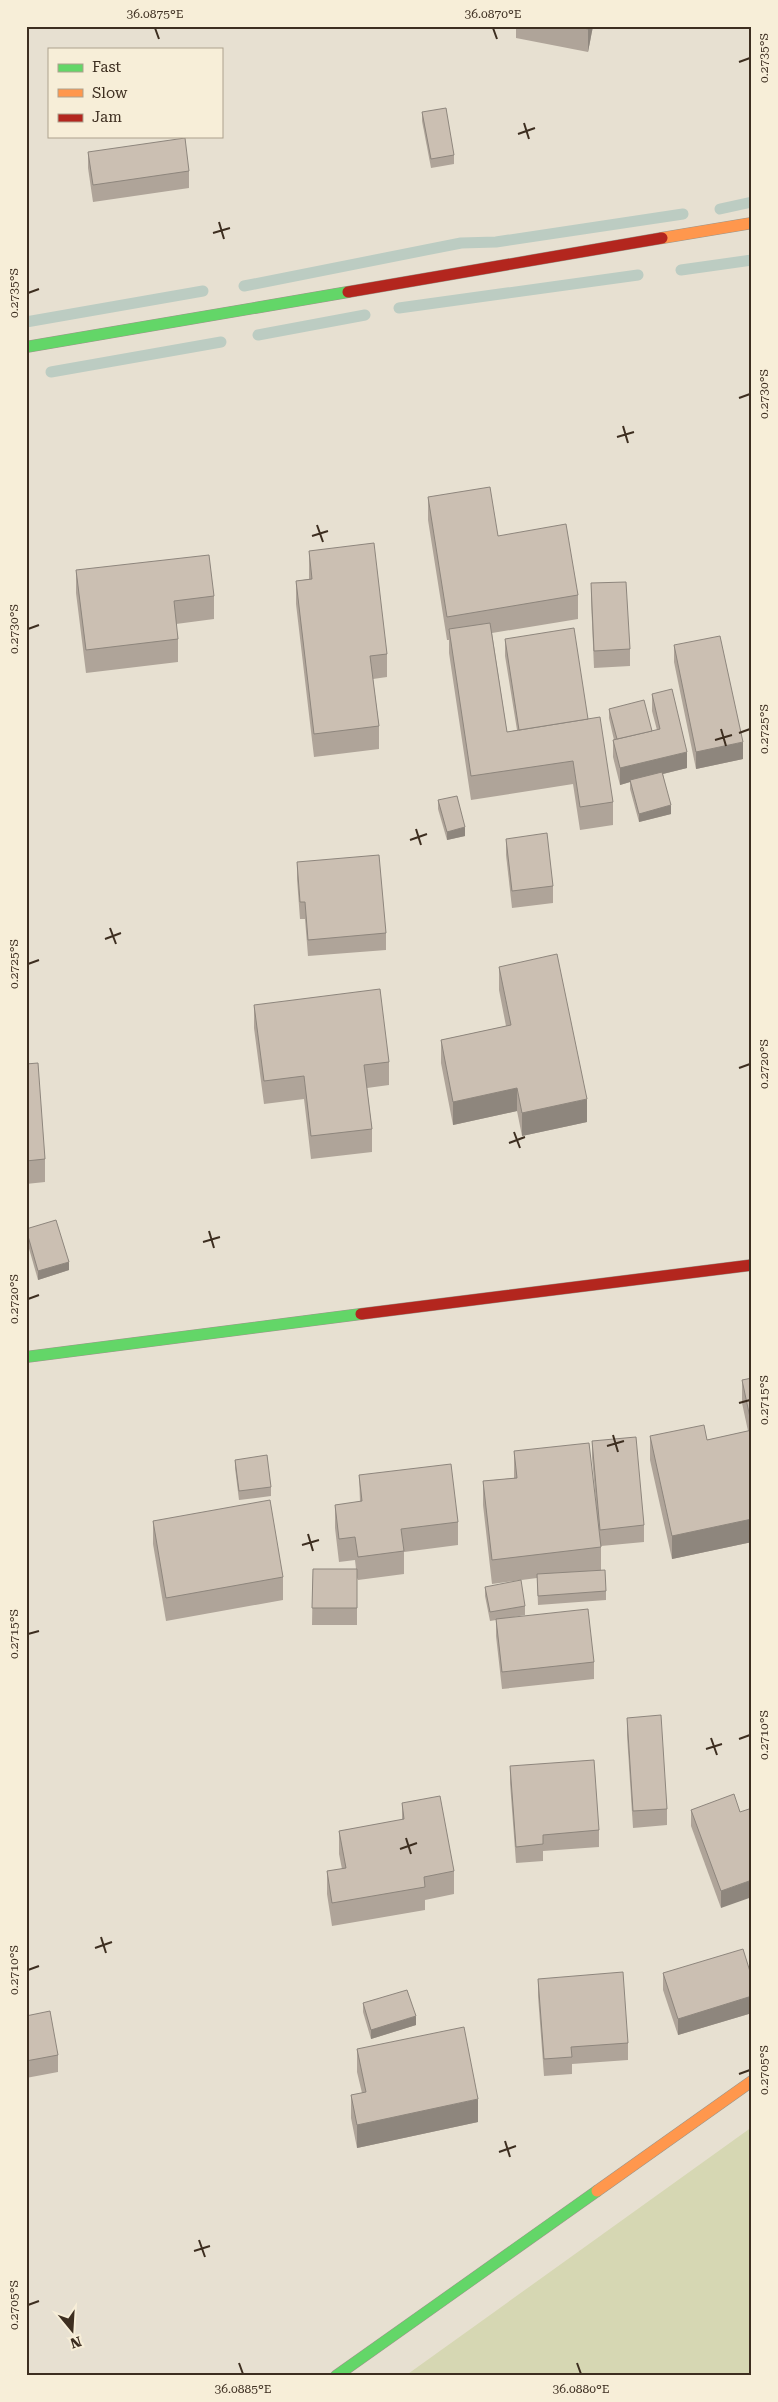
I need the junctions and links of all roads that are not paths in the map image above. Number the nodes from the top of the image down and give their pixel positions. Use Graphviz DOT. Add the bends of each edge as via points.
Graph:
graph roads {
  1 [pos="752,223"];
  2 [pos="26,346"];
  3 [pos="752,1265"];
  4 [pos="26,1356"];
  5 [pos="752,2081"];
  6 [pos="336,2376"];
  1 -- 2 [label="street"];
  3 -- 4 [label="street"];
  5 -- 6 [label="street"];
}
